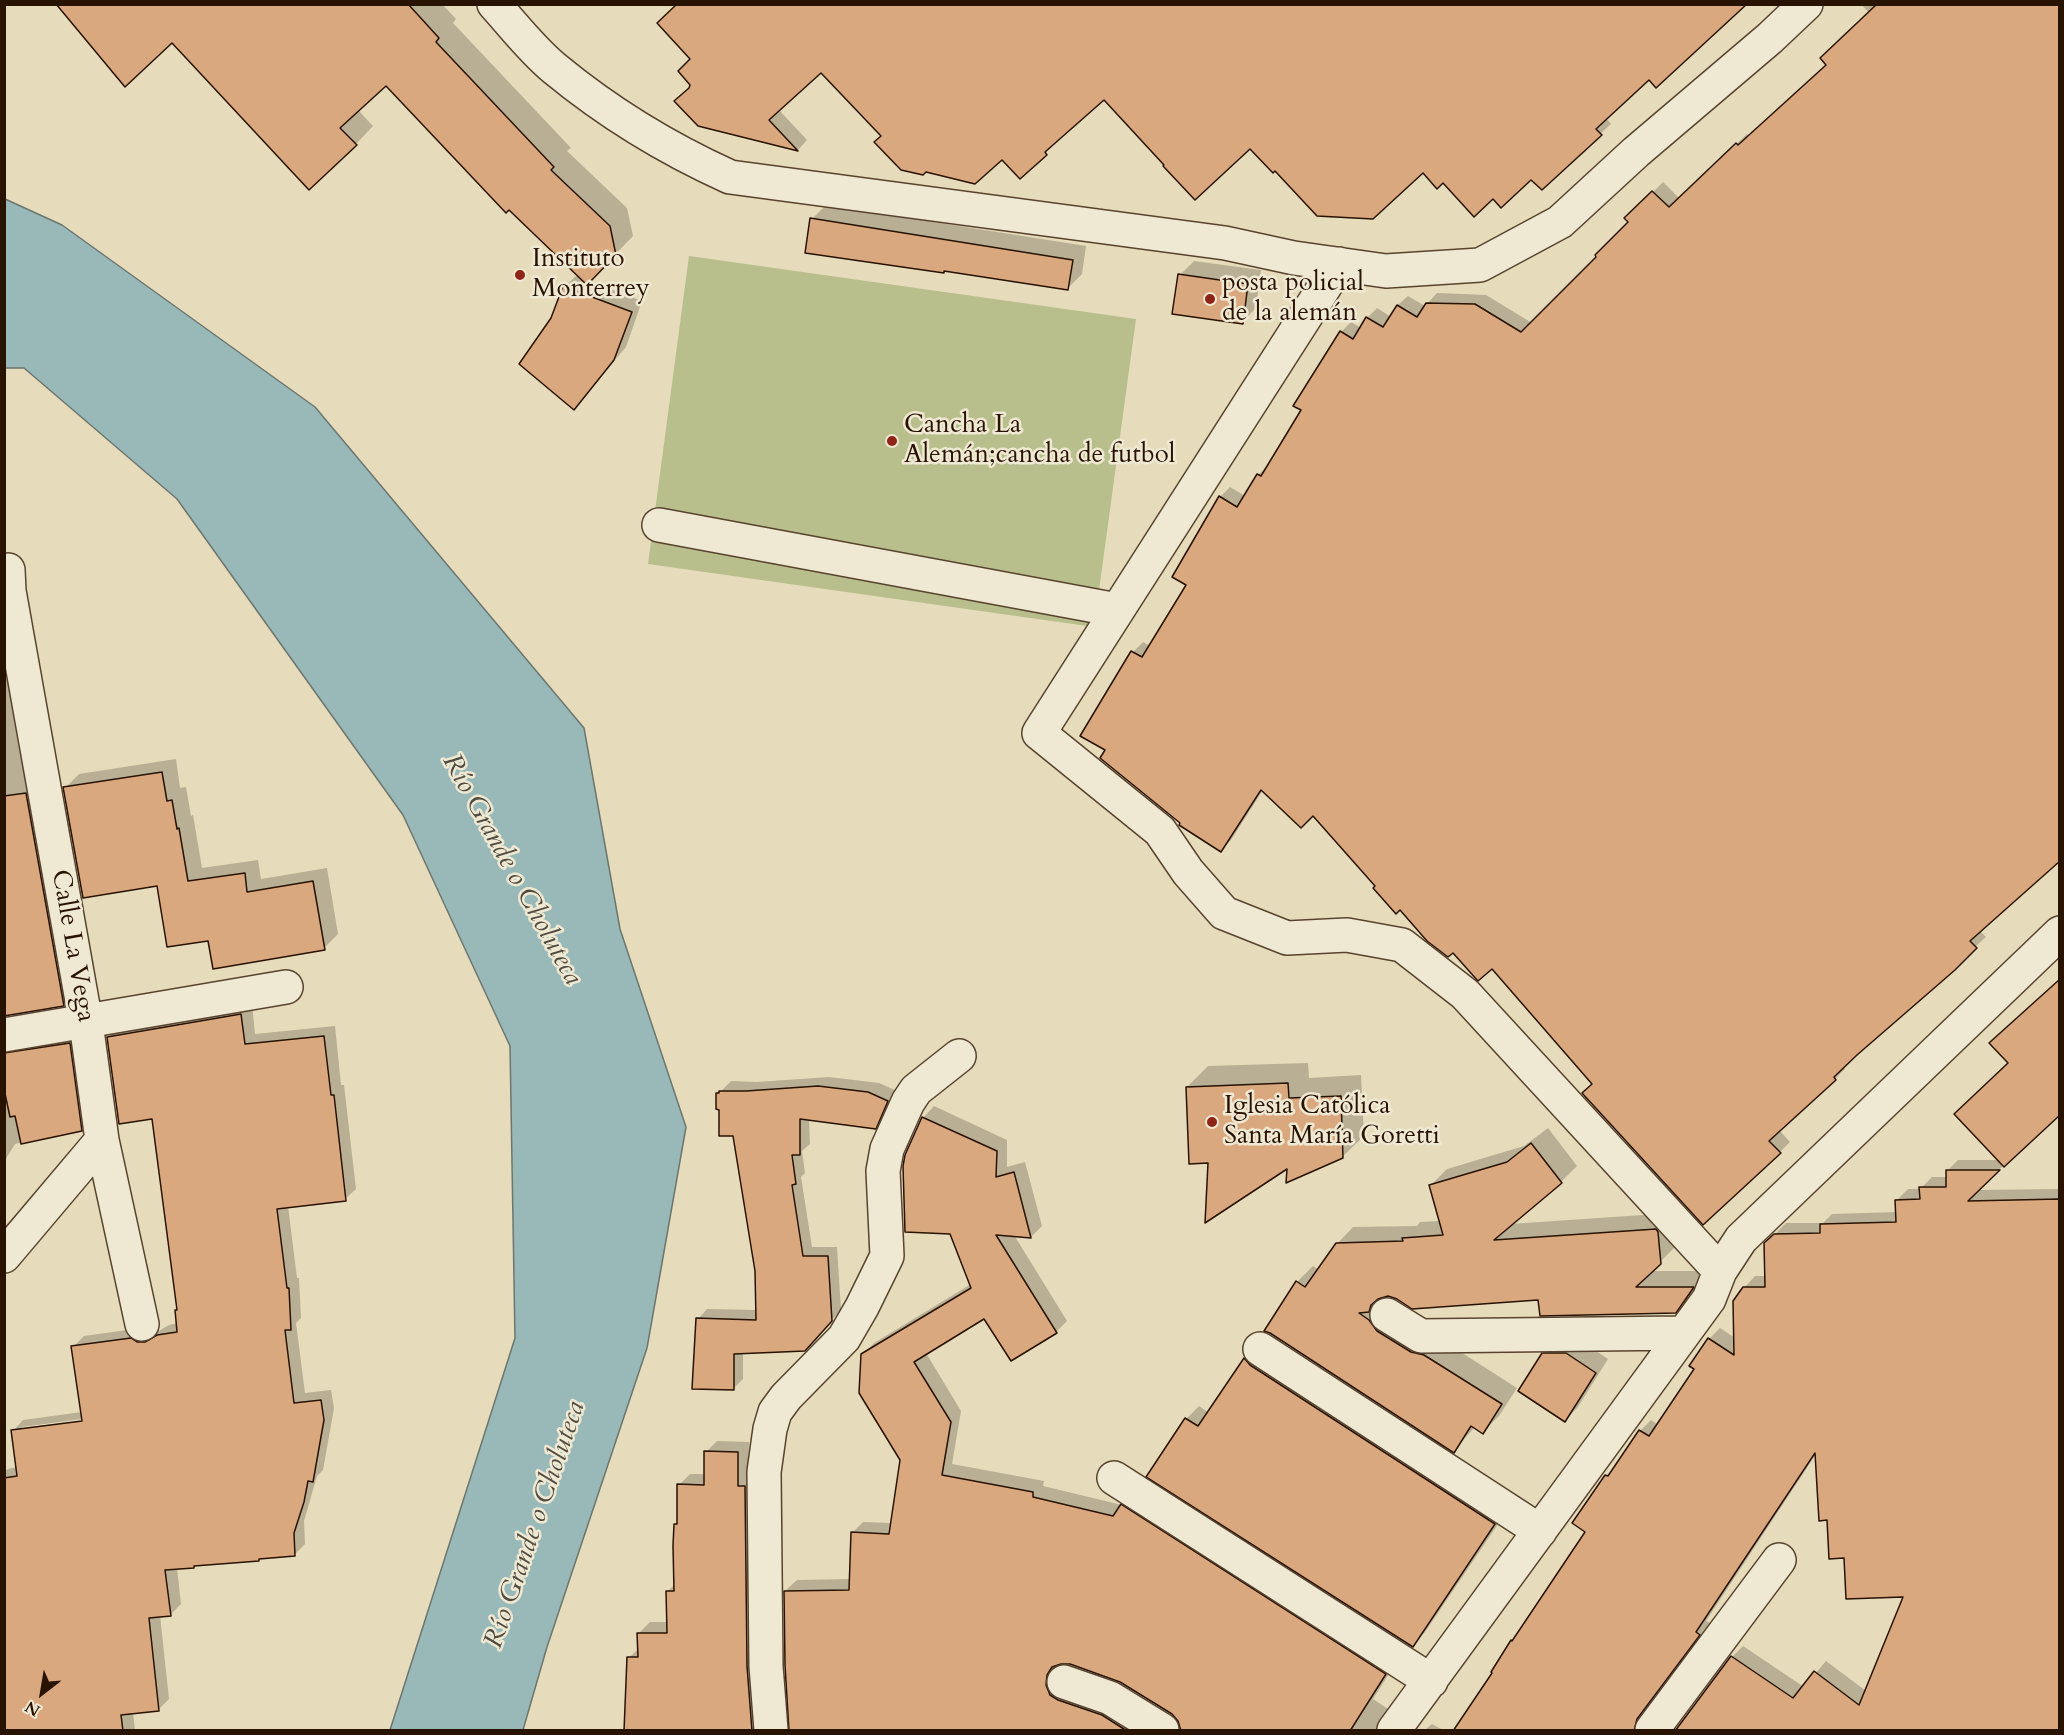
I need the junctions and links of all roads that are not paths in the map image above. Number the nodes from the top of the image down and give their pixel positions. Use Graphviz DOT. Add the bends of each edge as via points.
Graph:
graph roads {
  1 [pos="494,4"];
  2 [pos="1806,4"];
  3 [pos="1339,264"];
  4 [pos="659,525"];
  5 [pos="4,571"];
  6 [pos="1117,610"];
  7 [pos="2060,933"];
  8 [pos="286,987"];
  9 [pos="86,1023"];
  10 [pos="4,1035"];
  11 [pos="960,1056"];
  12 [pos="102,1140"];
  13 [pos="4,1256"];
  14 [pos="1720,1271"];
  15 [pos="1388,1315"];
  16 [pos="142,1324"];
  17 [pos="1683,1333"];
  18 [pos="1260,1349"];
  19 [pos="1113,1478"];
  20 [pos="1540,1531"];
  21 [pos="1779,1560"];
  22 [pos="1431,1681"];
  23 [pos="1064,1682"];
  24 [pos="771,1731"];
  25 [pos="1162,1731"];
  26 [pos="1394,1731"];
  27 [pos="1652,1731"];
  1 -- 3 [label="street" via="552,67 611,111 698,163 730,177 1225,243"];
  2 -- 3 [label="street" via="1560,222 1480,265 1386,271"];
  3 -- 6 [label="street"];
  4 -- 6 [label="street"];
  5 -- 9 [label="street, Calle La Vega" via="8,570"];
  6 -- 14 [label="street" via="1039,733 1160,831 1188,872 1224,913 1287,938 1347,935 1402,945 1465,994"];
  7 -- 14 [label="street" via="1741,1239"];
  8 -- 9 [label="street"];
  9 -- 10 [label="street"];
  9 -- 12 [label="street, Calle La Vega"];
  11 -- 24 [label="street" via="916,1090 887,1149 887,1256 862,1307 844,1338 786,1397 775,1412 770,1429 764,1472 766,1666"];
  12 -- 13 [label="street"];
  12 -- 16 [label="street, Calle La Vega"];
  14 -- 17 [label="street" via="1709,1299"];
  15 -- 17 [label="street" via="1421,1336"];
  17 -- 20 [label="street"];
  18 -- 20 [label="street"];
  19 -- 22 [label="street"];
  20 -- 22 [label="street"];
  21 -- 27 [label="street"];
  22 -- 26 [label="street"];
  23 -- 25 [label="street" via="1110,1698"];
}
